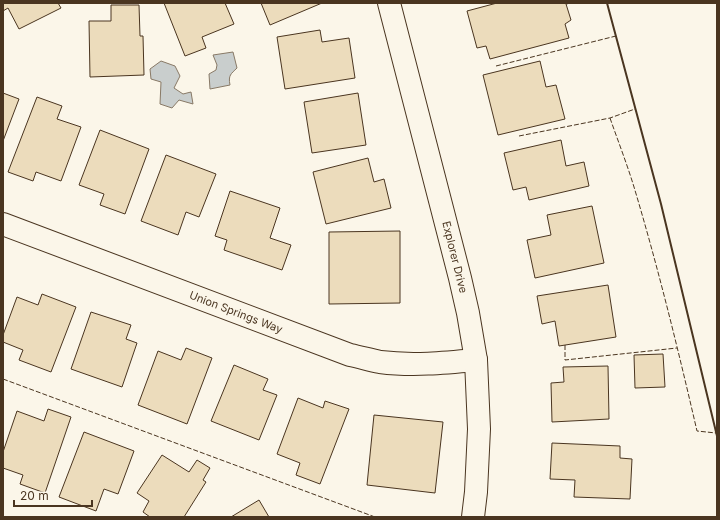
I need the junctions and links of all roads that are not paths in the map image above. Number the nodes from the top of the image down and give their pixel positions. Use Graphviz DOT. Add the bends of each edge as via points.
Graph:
graph roads {
  1 [pos="389,3"];
  2 [pos="3,224"];
  3 [pos="476,360"];
  4 [pos="473,517"];
  1 -- 3 [label="street, Explorer Drive" via="460,278"];
  2 -- 3 [label="street, Union Springs Way" via="350,355 379,362 409,364"];
  3 -- 4 [label="street, Explorer Drive" via="479,428"];
}
